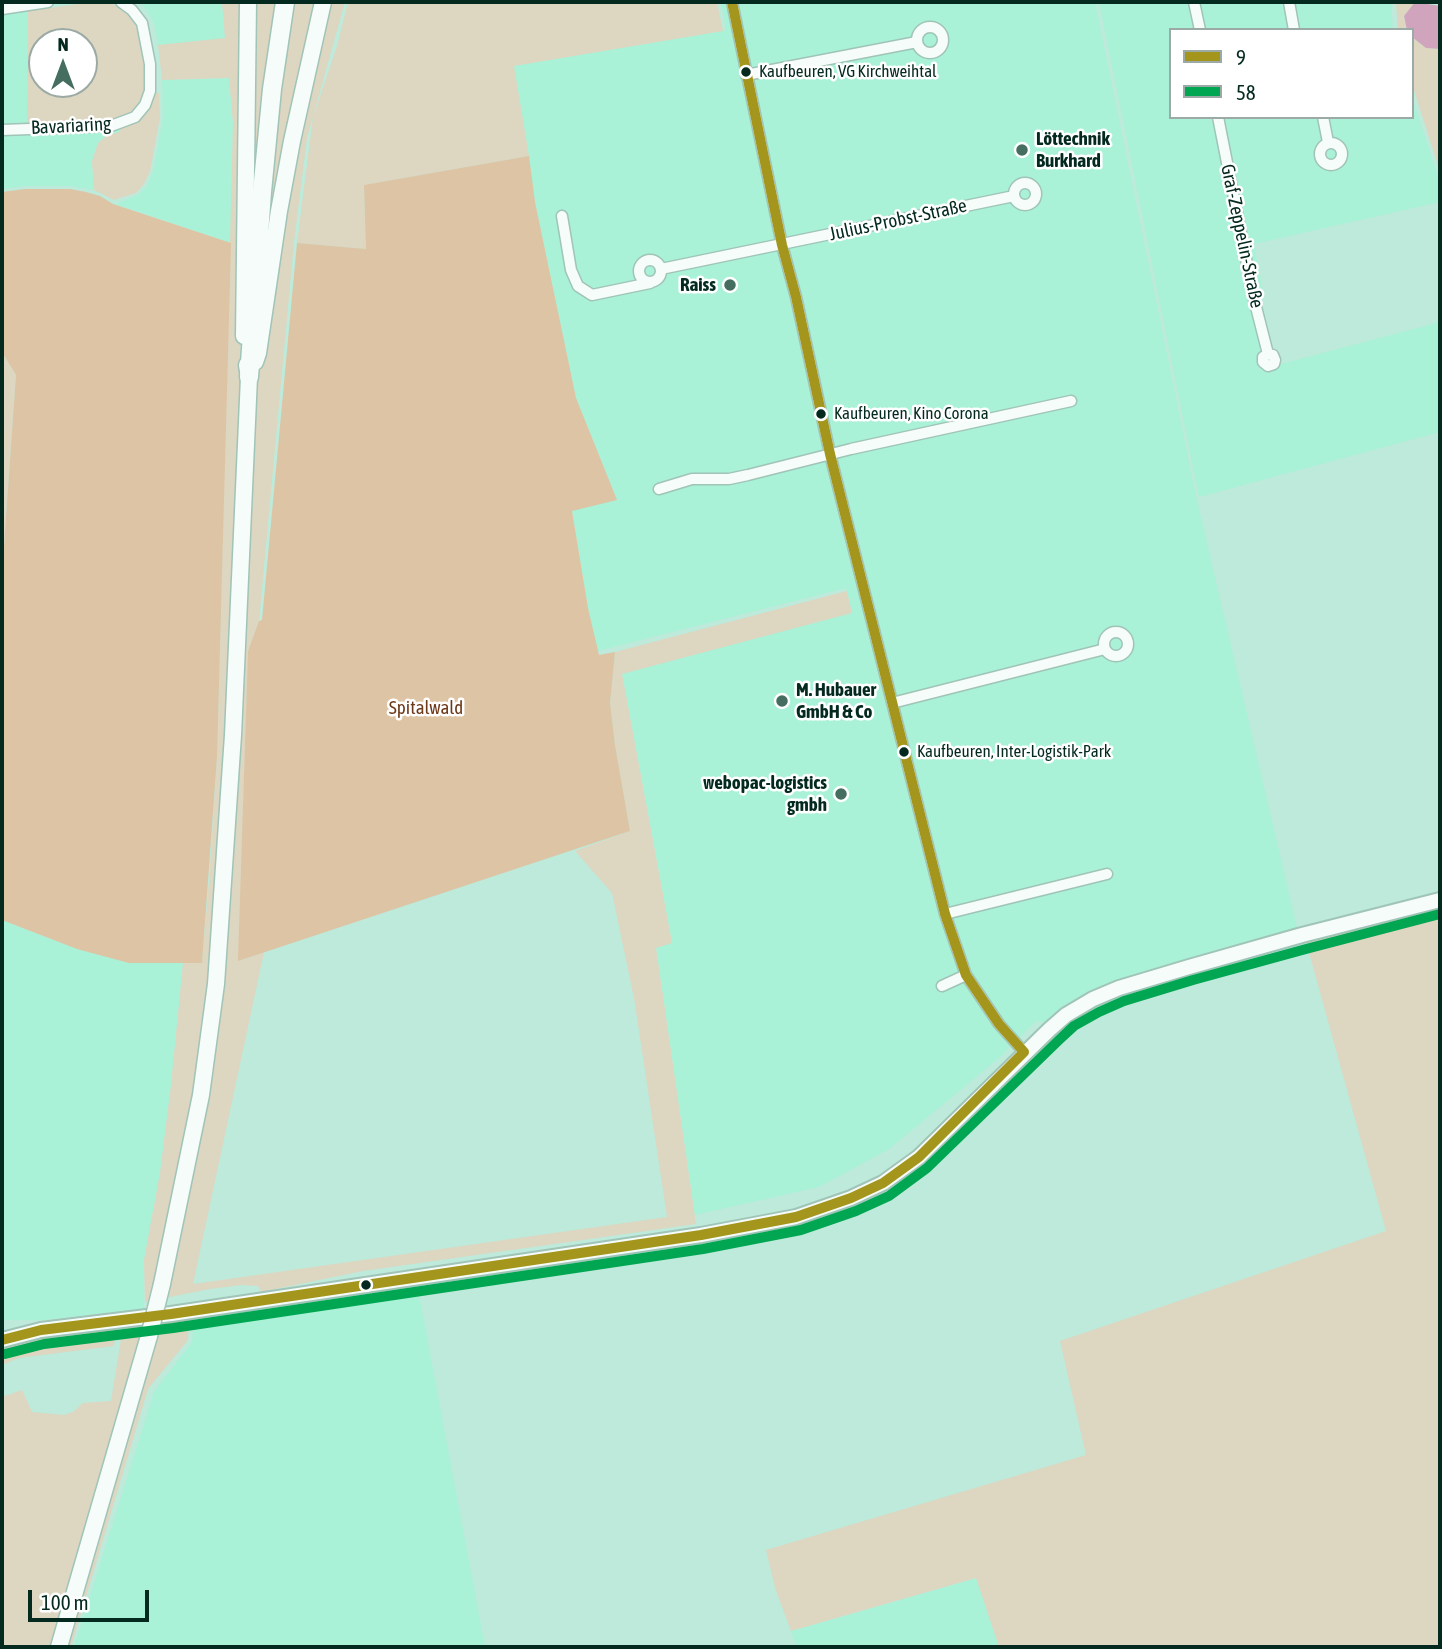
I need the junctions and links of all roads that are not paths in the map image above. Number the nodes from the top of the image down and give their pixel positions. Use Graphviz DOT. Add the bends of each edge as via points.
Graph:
graph roads {
  1 [pos="48,2"];
  2 [pos="121,2"];
  3 [pos="248,2"];
  4 [pos="285,2"];
  5 [pos="323,2"];
  6 [pos="732,2"];
  7 [pos="1194,2"];
  8 [pos="1289,2"];
  9 [pos="2,9"];
  10 [pos="1200,28"];
  11 [pos="1294,28"];
  12 [pos="917,42"];
  13 [pos="746,75"];
  14 [pos="1217,119"];
  15 [pos="1323,119"];
  16 [pos="2,130"];
  17 [pos="1328,142"];
  18 [pos="1014,197"];
  19 [pos="562,216"];
  20 [pos="782,245"];
  21 [pos="661,269"];
  22 [pos="650,282"];
  23 [pos="1268,354"];
  24 [pos="250,377"];
  25 [pos="1071,401"];
  26 [pos="830,454"];
  27 [pos="659,488"];
  28 [pos="1105,649"];
  29 [pos="892,703"];
  30 [pos="1107,874"];
  31 [pos="1440,900"];
  32 [pos="945,914"];
  33 [pos="965,975"];
  34 [pos="942,986"];
  35 [pos="1024,1052"];
  36 [pos="2,1340"];
  37 [pos="59,1647"];
  1 -- 9 [label="street"];
  2 -- 16 [label="street, Bavariaring" via="142,23 150,64 150,91 135,117 111,126"];
  3 -- 24 [label="main road" via="244,351"];
  4 -- 24 [label="highway" via="262,192"];
  5 -- 24 [label="main road"];
  6 -- 13 [label="street"];
  7 -- 10 [label="street"];
  8 -- 11 [label="street"];
  12 -- 13 [label="street"];
  13 -- 20 [label="street"];
  14 -- 23 [label="street, Graf-Zeppelin-Straße"];
  15 -- 17 [label="street"];
  18 -- 20 [label="street, Julius-Probst-Straße"];
  19 -- 22 [label="street" via="578,286 592,295"];
  20 -- 21 [label="street, Julius-Probst-Straße"];
  20 -- 26 [label="street"];
  21 -- 22 [label="street" via="658,280"];
  21 -- 22 [label="street" via="655,261 642,264 641,277"];
  24 -- 37 [label="main road, bridge" via="216,984 201,1095 149,1336"];
  25 -- 26 [label="street"];
  26 -- 27 [label="street" via="738,477 692,479"];
  26 -- 29 [label="street"];
  28 -- 29 [label="street"];
  29 -- 32 [label="street"];
  30 -- 32 [label="street"];
  31 -- 35 [label="main road" via="1119,988 1066,1015"];
  32 -- 33 [label="street"];
  33 -- 34 [label="street"];
  33 -- 35 [label="street"];
  35 -- 36 [label="main road" via="927,1150 901,1170 851,1198 796,1217 163,1316 40,1330"];
}
